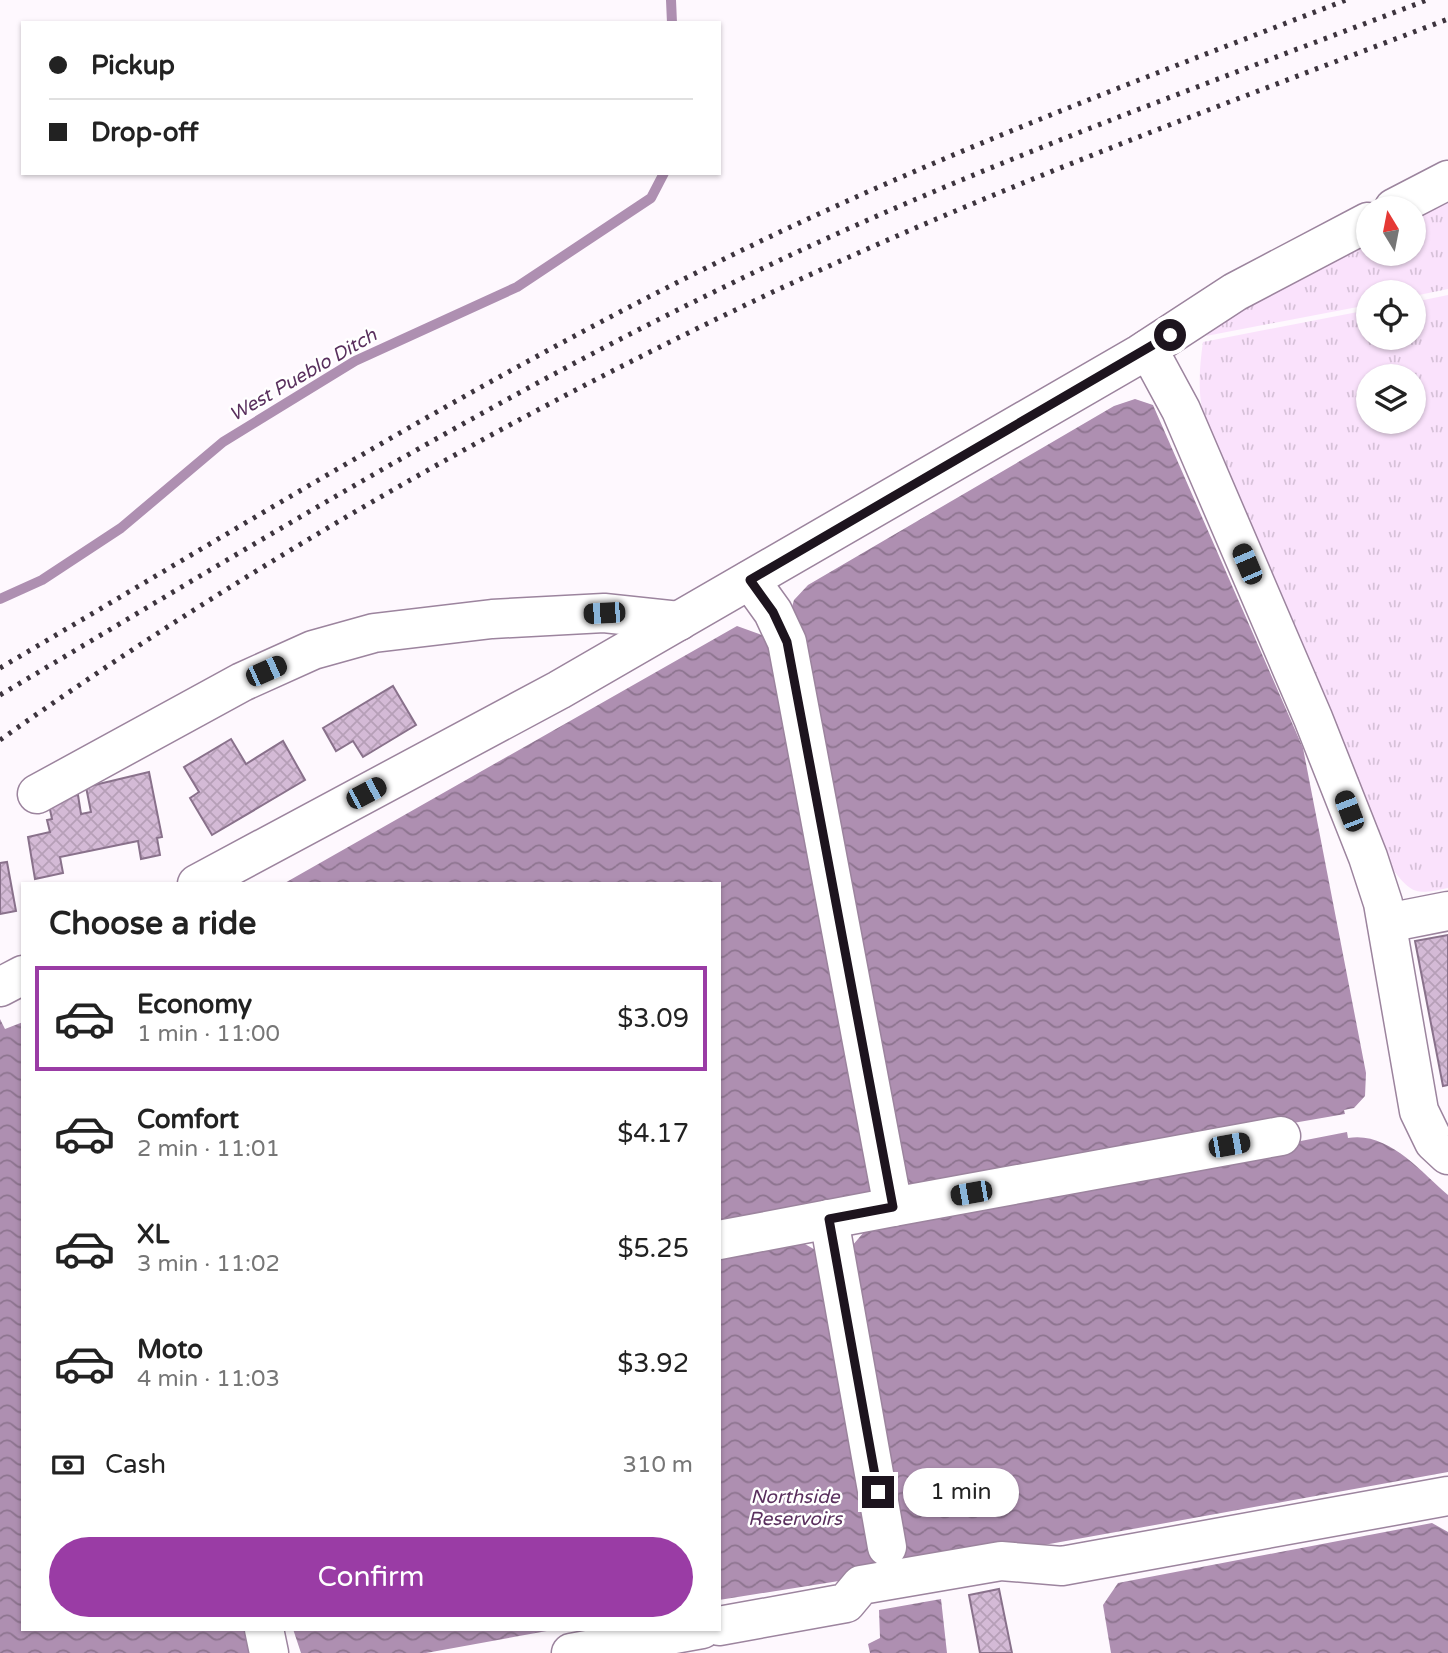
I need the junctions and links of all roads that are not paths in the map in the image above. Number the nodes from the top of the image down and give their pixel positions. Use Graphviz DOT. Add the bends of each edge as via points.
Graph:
graph roads {
  1 [pos="1448,180"];
  2 [pos="1417,196"];
  3 [pos="1356,228"];
  4 [pos="1148,349"];
  5 [pos="750,580"];
  6 [pos="679,621"];
  7 [pos="37,794"];
  8 [pos="201,882"];
  9 [pos="1448,911"];
  10 [pos="1387,923"];
  11 [pos="21,976"];
  12 [pos="0,986"];
  13 [pos="1441,1135"];
  14 [pos="1281,1136"];
  15 [pos="893,1207"];
  16 [pos="829,1219"];
  17 [pos="721,1240"];
  18 [pos="1448,1496"];
  19 [pos="887,1547"];
  20 [pos="721,1626"];
  21 [pos="264,1631"];
  22 [pos="691,1631"];
  23 [pos="269,1653"];
  24 [pos="570,1653"];
  1 -- 2 [label="lane"];
  3 -- 4 [label="lane" via="1235,292"];
  4 -- 5 [label="lane"];
  4 -- 10 [label="lane" via="1181,410 1313,718 1368,857"];
  5 -- 6 [label="lane"];
  5 -- 15 [label="lane" via="787,642"];
  6 -- 7 [label="lane" via="604,613 492,619 374,633 313,650 242,682"];
  6 -- 8 [label="lane"];
  9 -- 10 [label="lane"];
  10 -- 13 [label="lane" via="1419,1111"];
  11 -- 12 [label="lane"];
  14 -- 15 [label="lane"];
  15 -- 16 [label="lane"];
  16 -- 17 [label="lane"];
  16 -- 19 [label="lane"];
  18 -- 20 [label="lane" via="1062,1566 1001,1561 861,1585 846,1603"];
  21 -- 23 [label="lane"];
  22 -- 24 [label="lane"];
}
